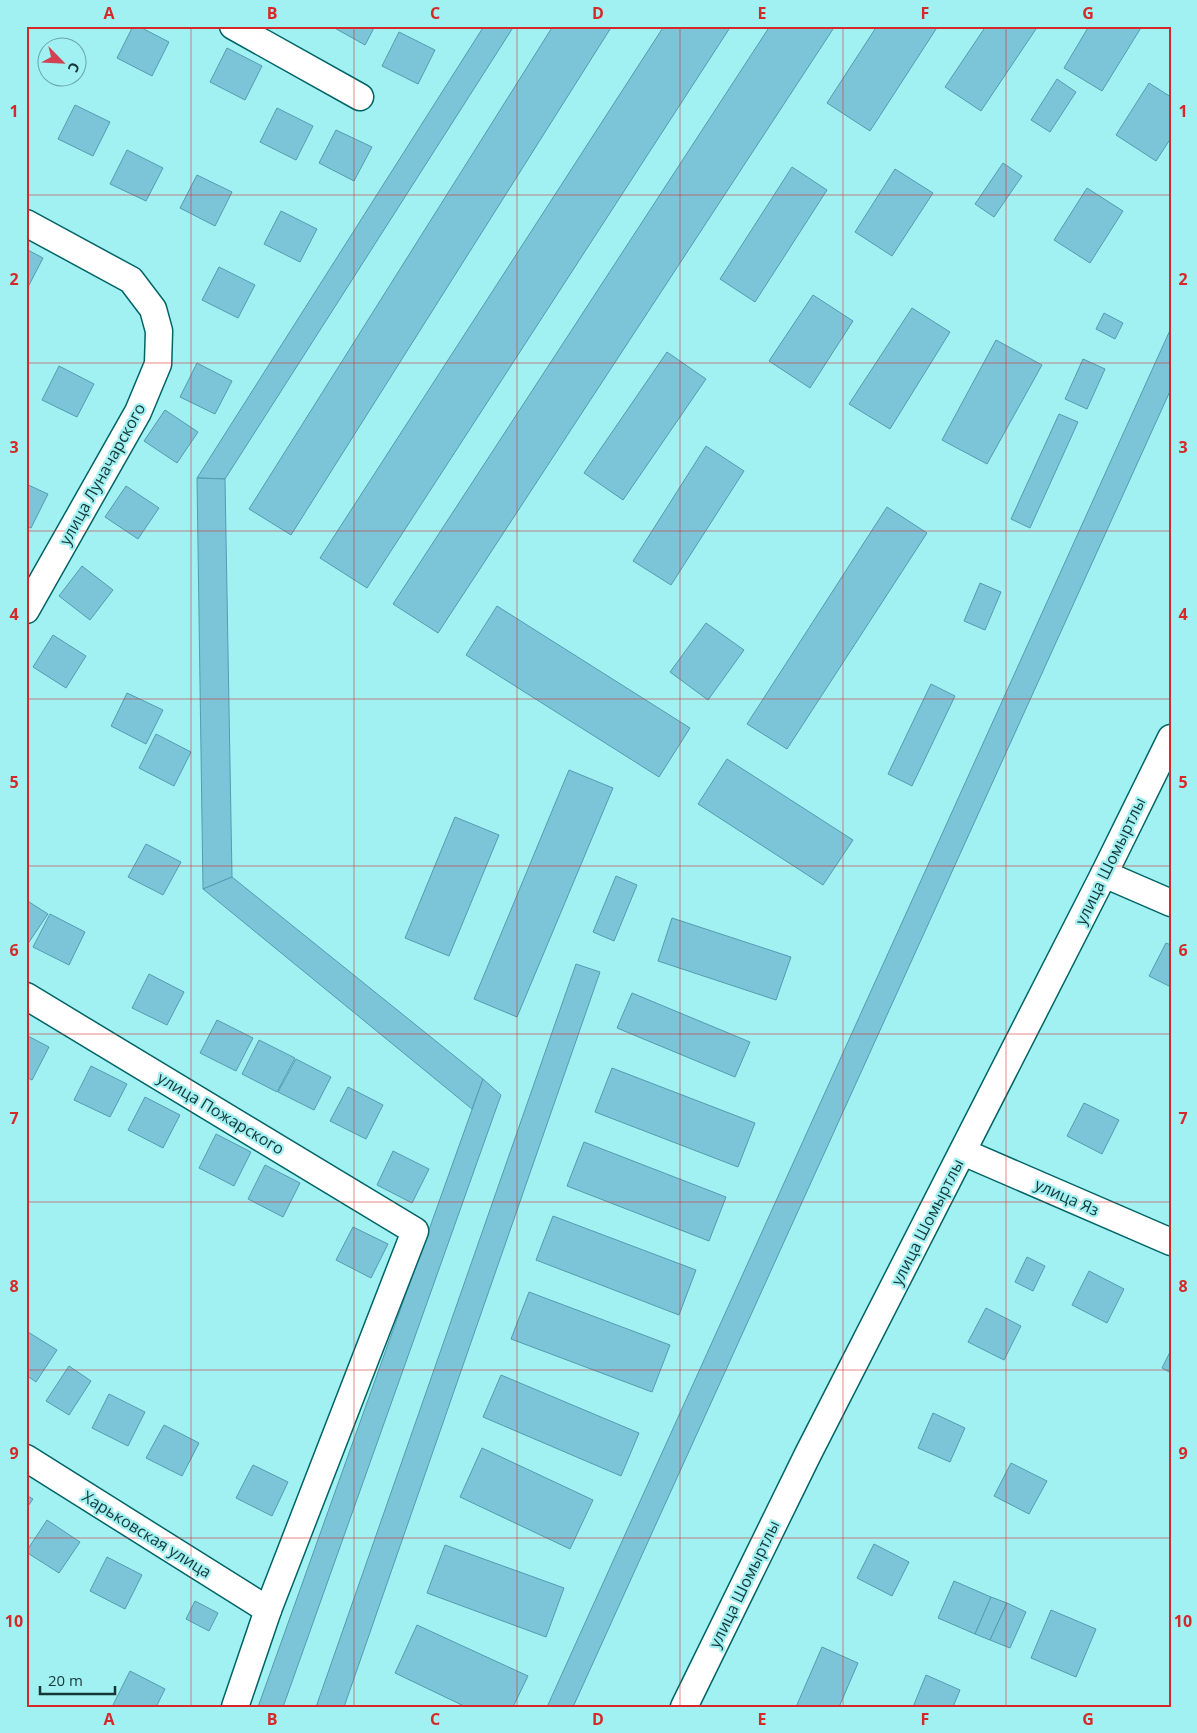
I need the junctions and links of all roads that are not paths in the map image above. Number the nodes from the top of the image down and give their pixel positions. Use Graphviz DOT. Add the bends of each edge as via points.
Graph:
graph roads {
  1 [pos="233,26"];
  2 [pos="360,97"];
  3 [pos="26,223"];
  4 [pos="26,610"];
  5 [pos="1171,738"];
  6 [pos="1104,874"];
  7 [pos="1171,903"];
  8 [pos="26,996"];
  9 [pos="963,1152"];
  10 [pos="1171,1242"];
  11 [pos="26,1458"];
  12 [pos="268,1610"];
  13 [pos="235,1707"];
  14 [pos="684,1707"];
  1 -- 2 [label="street"];
  3 -- 4 [label="street, улица Луначарского" via="132,280 153,309 159,331 158,364 138,412"];
  5 -- 6 [label="street, улица Шомыртлы"];
  6 -- 7 [label="street"];
  6 -- 9 [label="street, улица Шомыртлы"];
  8 -- 12 [label="street, улица Пожарского" via="416,1231"];
  9 -- 10 [label="street, улица Яз"];
  9 -- 14 [label="street, улица Шомыртлы" via="808,1454"];
  11 -- 12 [label="street, Харьковская улица"];
  12 -- 13 [label="street"];
}
